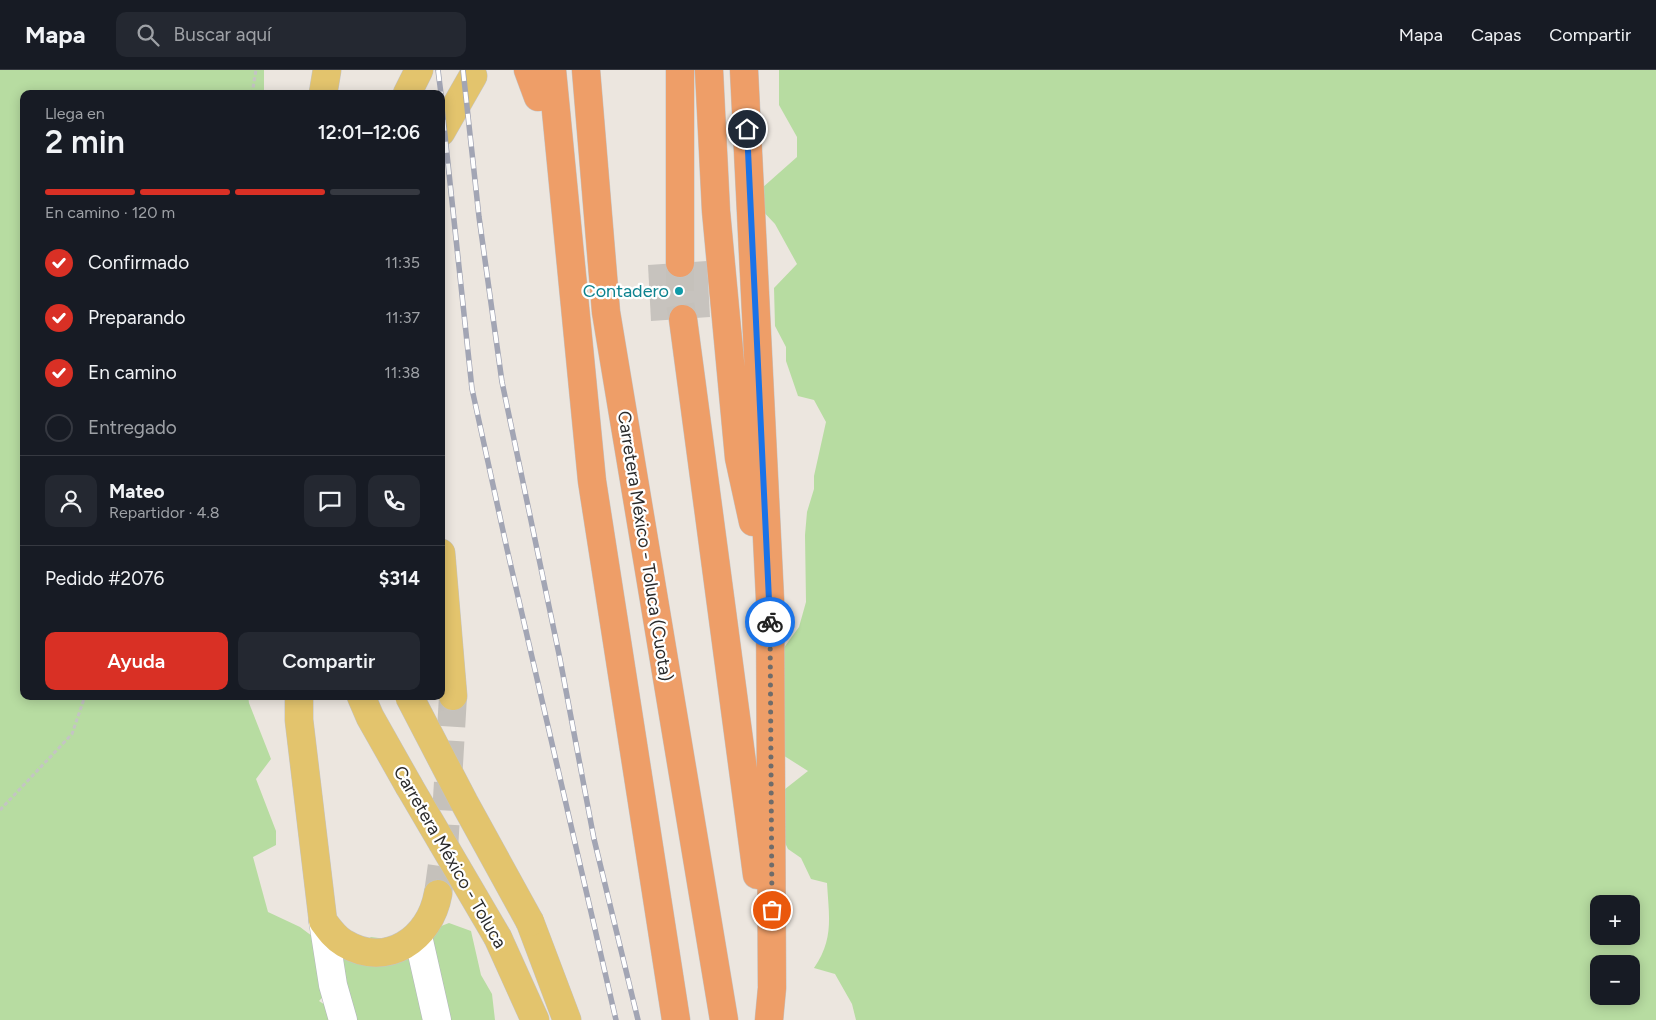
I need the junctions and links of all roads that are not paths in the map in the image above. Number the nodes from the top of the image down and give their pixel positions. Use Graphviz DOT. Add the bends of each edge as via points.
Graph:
graph roads {
  1 [pos="327,70"];
  2 [pos="419,70"];
  3 [pos="528,70"];
  4 [pos="537,70"];
  5 [pos="552,70"];
  6 [pos="586,70"];
  7 [pos="680,70"];
  8 [pos="709,70"];
  9 [pos="744,70"];
  10 [pos="473,76"];
  11 [pos="324,90"];
  12 [pos="409,90"];
  13 [pos="538,97"];
  14 [pos="445,125"];
  15 [pos="569,259"];
  16 [pos="680,263"];
  17 [pos="683,319"];
  18 [pos="770,599"];
  19 [pos="445,605"];
  20 [pos="452,696"];
  21 [pos="299,700"];
  22 [pos="363,700"];
  23 [pos="411,700"];
  24 [pos="438,894"];
  25 [pos="323,921"];
  26 [pos="418,936"];
  27 [pos="772,988"];
  28 [pos="343,1020"];
  29 [pos="437,1020"];
  30 [pos="535,1020"];
  31 [pos="567,1020"];
  32 [pos="676,1020"];
  33 [pos="724,1020"];
  34 [pos="769,1020"];
  1 -- 11 [label="main road"];
  2 -- 12 [label="main road"];
  3 -- 13 [label="highway"];
  4 -- 13 [label="highway"];
  5 -- 15 [label="highway"];
  6 -- 33 [label="highway, Carretera México - Toluca (Cuota)" via="606,312"];
  7 -- 16 [label="highway"];
  8 -- 18 [label="highway" via="716,211 739,458"];
  9 -- 18 [label="highway"];
  10 -- 14 [label="main road"];
  13 -- 15 [label="highway"];
  15 -- 32 [label="highway" via="592,481"];
  17 -- 27 [label="highway"];
  18 -- 27 [label="highway"];
  19 -- 20 [label="main road"];
  21 -- 25 [label="main road"];
  22 -- 30 [label="main road, Carretera México - Toluca, bridge" via="408,786 498,938"];
  23 -- 31 [label="main road, Carretera México - Toluca, bridge" via="530,922"];
  24 -- 26 [label="main road" via="435,910"];
  25 -- 26 [label="main road" via="344,943 374,952 390,951"];
  25 -- 28 [label="street" via="333,985"];
  26 -- 29 [label="street"];
  27 -- 34 [label="highway"];
}
